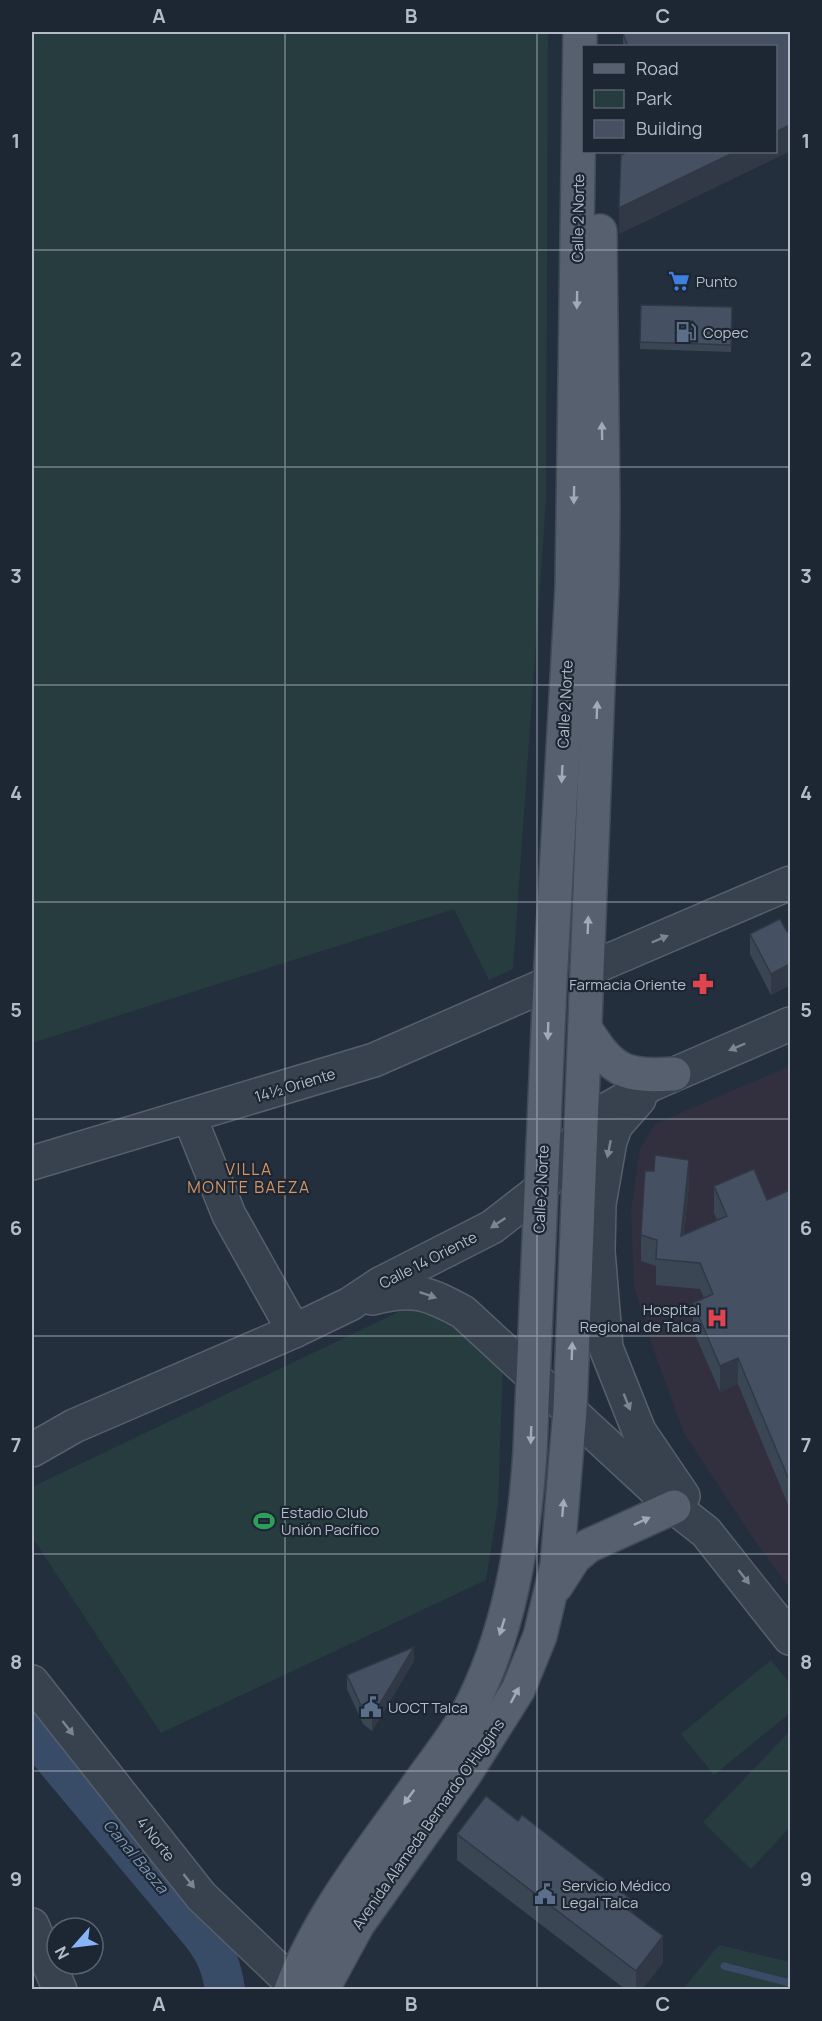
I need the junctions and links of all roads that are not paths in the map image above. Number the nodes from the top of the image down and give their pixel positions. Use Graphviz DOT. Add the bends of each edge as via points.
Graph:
graph roads {
  1 [pos="580,32"];
  2 [pos="599,153"];
  3 [pos="790,883"];
  4 [pos="587,970"];
  5 [pos="550,983"];
  6 [pos="790,1024"];
  7 [pos="585,1028"];
  8 [pos="663,1079"];
  9 [pos="190,1118"];
  10 [pos="580,1135"];
  11 [pos="32,1163"];
  12 [pos="541,1189"];
  13 [pos="350,1304"];
  14 [pos="294,1331"];
  15 [pos="533,1376"];
  16 [pos="570,1410"];
  17 [pos="33,1444"];
  18 [pos="674,1507"];
  19 [pos="706,1532"];
  20 [pos="550,1595"];
  21 [pos="790,1638"];
  22 [pos="32,1682"];
  23 [pos="32,1925"];
  24 [pos="302,1988"];
  25 [pos="60,1989"];
  1 -- 5 [label="main road, Calle 2 Norte, one-way" via="572,588"];
  4 -- 2 [label="main road, Calle 2 Norte, one-way" via="603,507"];
  4 -- 3 [label="street, one-way"];
  4 -- 7 [label="main road, Calle 2 Norte"];
  5 -- 9 [label="street, 14½ Oriente" via="403,1050"];
  5 -- 12 [label="main road, Calle 2 Norte, one-way"];
  6 -- 8 [label="street, Calle 14 Oriente, one-way"];
  7 -- 8 [label="main road" via="607,1058 625,1072"];
  7 -- 10 [label="main road, Calle 2 Norte"];
  8 -- 10 [label="street, Calle 14 Oriente" via="606,1110"];
  8 -- 19 [label="street, one-way" via="616,1125 610,1141 598,1251 606,1348 639,1431"];
  9 -- 11 [label="street, 14½ Oriente"];
  9 -- 14 [label="street" via="230,1215"];
  10 -- 12 [label="street, Calle 14 Oriente"];
  16 -- 10 [label="main road, Calle 2 Norte, one-way"];
  12 -- 13 [label="street, Calle 14 Oriente, one-way" via="492,1227 380,1284"];
  12 -- 15 [label="main road, Calle 2 Norte"];
  13 -- 14 [label="street, Calle 14 Oriente"];
  13 -- 15 [label="street, one-way" via="389,1293 425,1293 463,1312"];
  14 -- 17 [label="street, Calle 14 Oriente"];
  15 -- 16 [label="street"];
  15 -- 24 [label="main road, Avenida Alameda Bernardo O'Higgins, one-way" via="524,1525 510,1600 494,1653 466,1715 353,1877"];
  16 -- 18 [label="street"];
  20 -- 16 [label="main road, Avenida Alameda Bernardo O'Higgins, one-way" via="561,1531"];
  18 -- 19 [label="street"];
  20 -- 18 [label="main road, one-way" via="574,1558 588,1546"];
  19 -- 21 [label="street, one-way"];
  24 -- 20 [label="main road, Avenida Alameda Bernardo O'Higgins, one-way" via="358,1924 498,1724 540,1636"];
  22 -- 24 [label="street, 4 Norte, one-way" via="201,1896"];
  23 -- 25 [label="street"];
}
